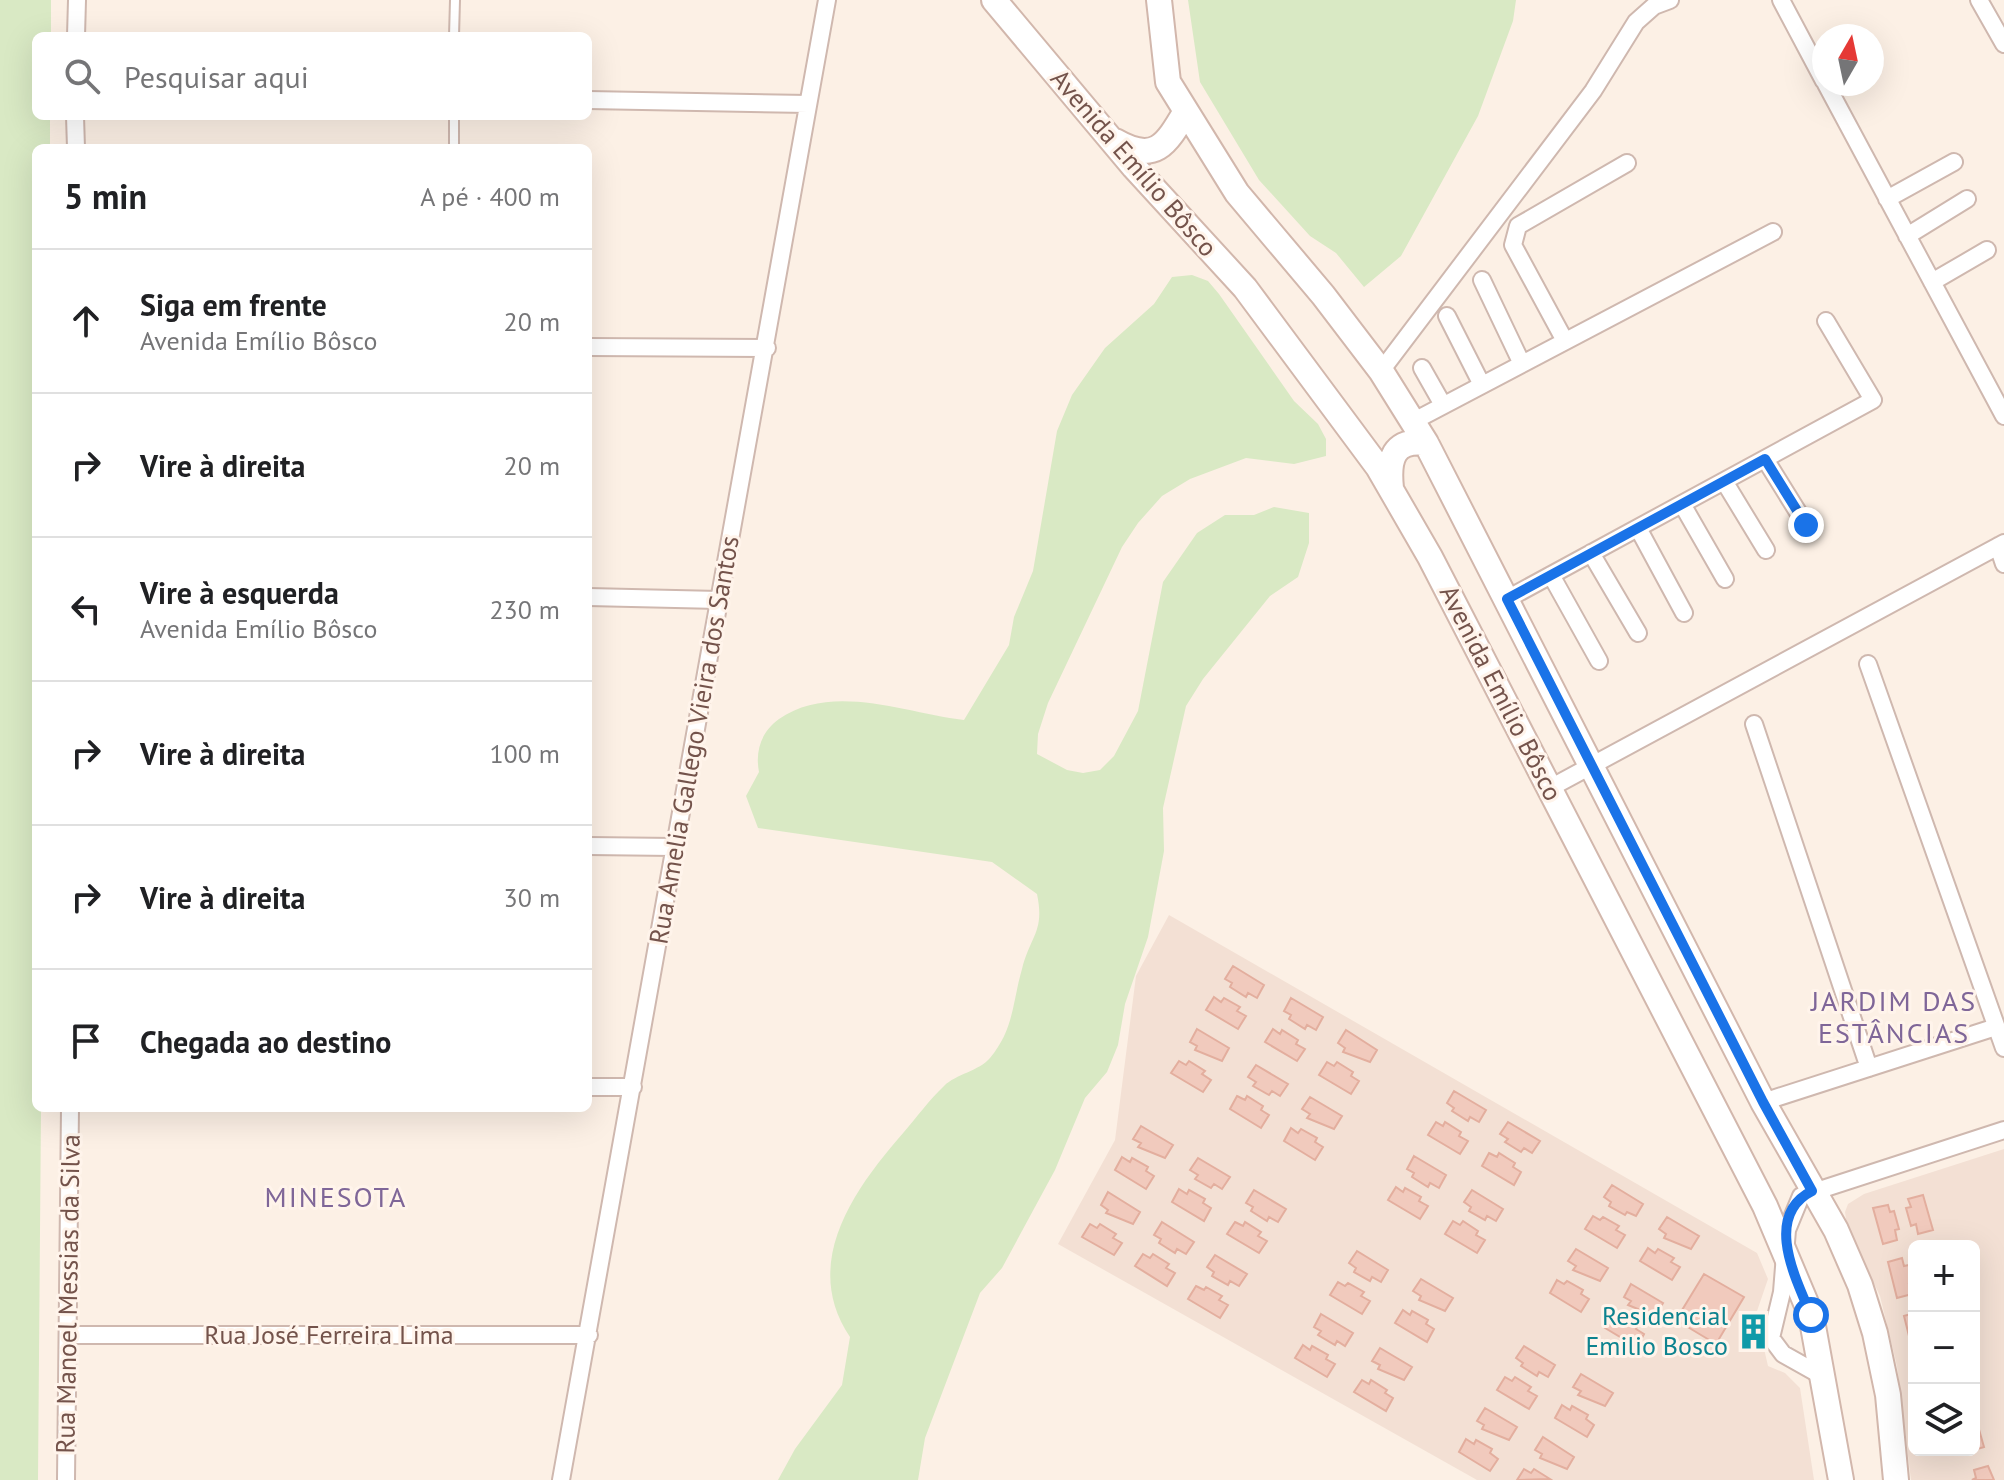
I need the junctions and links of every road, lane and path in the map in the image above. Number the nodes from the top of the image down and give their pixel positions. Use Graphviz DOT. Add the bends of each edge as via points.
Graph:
graph roads {
  1 [pos="77,0"];
  2 [pos="455,0"];
  3 [pos="827,0"];
  4 [pos="994,0"];
  5 [pos="1159,0"];
  6 [pos="1670,0"];
  7 [pos="1781,0"];
  8 [pos="1979,0"];
  9 [pos="76,32"];
  10 [pos="454,32"];
  11 [pos="2004,44"];
  12 [pos="1812,58"];
  13 [pos="1832,96"];
  14 [pos="592,100"];
  15 [pos="808,104"];
  16 [pos="1186,111"];
  17 [pos="75,120"];
  18 [pos="454,120"];
  19 [pos="1109,138"];
  20 [pos="76,144"];
  21 [pos="454,144"];
  22 [pos="1954,162"];
  23 [pos="1627,163"];
  24 [pos="1887,199"];
  25 [pos="1967,199"];
  26 [pos="1773,232"];
  27 [pos="1907,236"];
  28 [pos="1987,250"];
  29 [pos="1482,280"];
  30 [pos="1932,282"];
  31 [pos="1447,316"];
  32 [pos="1826,321"];
  33 [pos="1565,341"];
  34 [pos="592,347"];
  35 [pos="767,348"];
  36 [pos="1522,364"];
  37 [pos="1422,368"];
  38 [pos="1381,371"];
  39 [pos="1482,385"];
  40 [pos="1443,405"];
  41 [pos="2004,416"];
  42 [pos="1412,422"];
  43 [pos="1426,443"];
  44 [pos="1765,459"];
  45 [pos="1724,481"];
  46 [pos="1391,489"];
  47 [pos="1682,504"];
  48 [pos="1806,525"];
  49 [pos="1638,528"];
  50 [pos="2001,545"];
  51 [pos="1766,550"];
  52 [pos="1591,553"];
  53 [pos="2004,564"];
  54 [pos="1551,575"];
  55 [pos="1725,579"];
  56 [pos="592,597"];
  57 [pos="1507,599"];
  58 [pos="719,600"];
  59 [pos="1684,613"];
  60 [pos="1638,633"];
  61 [pos="1599,661"];
  62 [pos="1868,664"];
  63 [pos="1754,724"];
  64 [pos="1590,763"];
  65 [pos="1550,788"];
  66 [pos="592,846"];
  67 [pos="674,847"];
  68 [pos="1996,1027"];
  69 [pos="2004,1048"];
  70 [pos="1869,1068"];
  71 [pos="592,1087"];
  72 [pos="633,1087"];
  73 [pos="1763,1102"];
  74 [pos="70,1112"];
  75 [pos="2004,1130"];
  76 [pos="1812,1191"];
  77 [pos="1785,1253"];
  78 [pos="69,1335"];
  79 [pos="589,1335"];
  80 [pos="1824,1377"];
  81 [pos="66,1480"];
  82 [pos="561,1480"];
  83 [pos="1841,1480"];
  84 [pos="1896,1480"];
  1 -- 9 [label="street"];
  2 -- 10 [label="lane"];
  3 -- 15 [label="street, Rua Amelia Gallego Vieira dos Santos"];
  4 -- 19 [label="main road, Avenida Emílio Bôsco"];
  5 -- 16 [label="main road, Avenida Emílio Bôsco" via="1168,82"];
  6 -- 38 [label="street" via="1636,22 1593,91"];
  7 -- 12 [label="street"];
  8 -- 11 [label="street"];
  13 -- 24 [label="street"];
  14 -- 15 [label="street"];
  15 -- 35 [label="street, Rua Amelia Gallego Vieira dos Santos"];
  16 -- 19 [label="main road" via="1169,140 1157,149 1133,151"];
  16 -- 38 [label="main road, Avenida Emílio Bôsco" via="1237,193"];
  17 -- 20 [label="street"];
  18 -- 21 [label="lane"];
  19 -- 46 [label="main road, Avenida Emílio Bôsco" via="1237,281 1333,403"];
  22 -- 24 [label="street"];
  23 -- 33 [label="street" via="1518,226 1513,245"];
  24 -- 27 [label="street"];
  25 -- 27 [label="street"];
  26 -- 33 [label="street"];
  27 -- 30 [label="street"];
  28 -- 30 [label="street"];
  29 -- 36 [label="street"];
  30 -- 41 [label="street"];
  31 -- 39 [label="street"];
  32 -- 44 [label="street" via="1873,400"];
  33 -- 36 [label="street"];
  34 -- 35 [label="street"];
  35 -- 58 [label="street, Rua Amelia Gallego Vieira dos Santos"];
  36 -- 39 [label="street"];
  37 -- 40 [label="street"];
  38 -- 42 [label="main road, Avenida Emílio Bôsco"];
  39 -- 40 [label="street"];
  40 -- 42 [label="street"];
  42 -- 43 [label="main road, Avenida Emílio Bôsco"];
  43 -- 46 [label="main road" via="1402,443 1394,451"];
  43 -- 57 [label="main road, Avenida Emílio Bôsco"];
  44 -- 45 [label="street"];
  44 -- 48 [label="street"];
  45 -- 47 [label="street"];
  45 -- 51 [label="street"];
  46 -- 65 [label="main road, Avenida Emílio Bôsco"];
  47 -- 49 [label="street"];
  47 -- 55 [label="street"];
  49 -- 52 [label="street"];
  49 -- 59 [label="street"];
  50 -- 53 [label="street"];
  50 -- 64 [label="street"];
  52 -- 54 [label="street"];
  52 -- 60 [label="street"];
  54 -- 57 [label="street"];
  54 -- 61 [label="street"];
  56 -- 58 [label="street"];
  57 -- 64 [label="main road, Avenida Emílio Bôsco"];
  58 -- 67 [label="street, Rua Amelia Gallego Vieira dos Santos"];
  62 -- 68 [label="street"];
  63 -- 70 [label="street"];
  64 -- 65 [label="street"];
  64 -- 73 [label="main road, Avenida Emílio Bôsco"];
  65 -- 77 [label="main road, Avenida Emílio Bôsco"];
  66 -- 67 [label="street"];
  67 -- 72 [label="street, Rua Amelia Gallego Vieira dos Santos"];
  68 -- 69 [label="street"];
  68 -- 70 [label="street"];
  70 -- 73 [label="street"];
  71 -- 72 [label="street"];
  72 -- 79 [label="street, Rua Amelia Gallego Vieira dos Santos"];
  73 -- 76 [label="main road, Avenida Emílio Bôsco"];
  74 -- 78 [label="street, Rua Manoel Messias da Silva"];
  75 -- 76 [label="street"];
  76 -- 77 [label="street" via="1794,1206"];
  76 -- 84 [label="main road, Avenida Emílio Bôsco" via="1836,1230 1875,1333 1888,1395"];
  77 -- 80 [label="main road, Avenida Emílio Bôsco" via="1811,1315"];
  77 -- 80 [label="street" via="1771,1338 1774,1348"];
  78 -- 79 [label="street, Rua José Ferreira Lima"];
  78 -- 81 [label="street, Rua Manoel Messias da Silva"];
  79 -- 82 [label="street, Rua Amelia Gallego Vieira dos Santos"];
  80 -- 83 [label="main road, Avenida Emílio Bôsco"];
}
